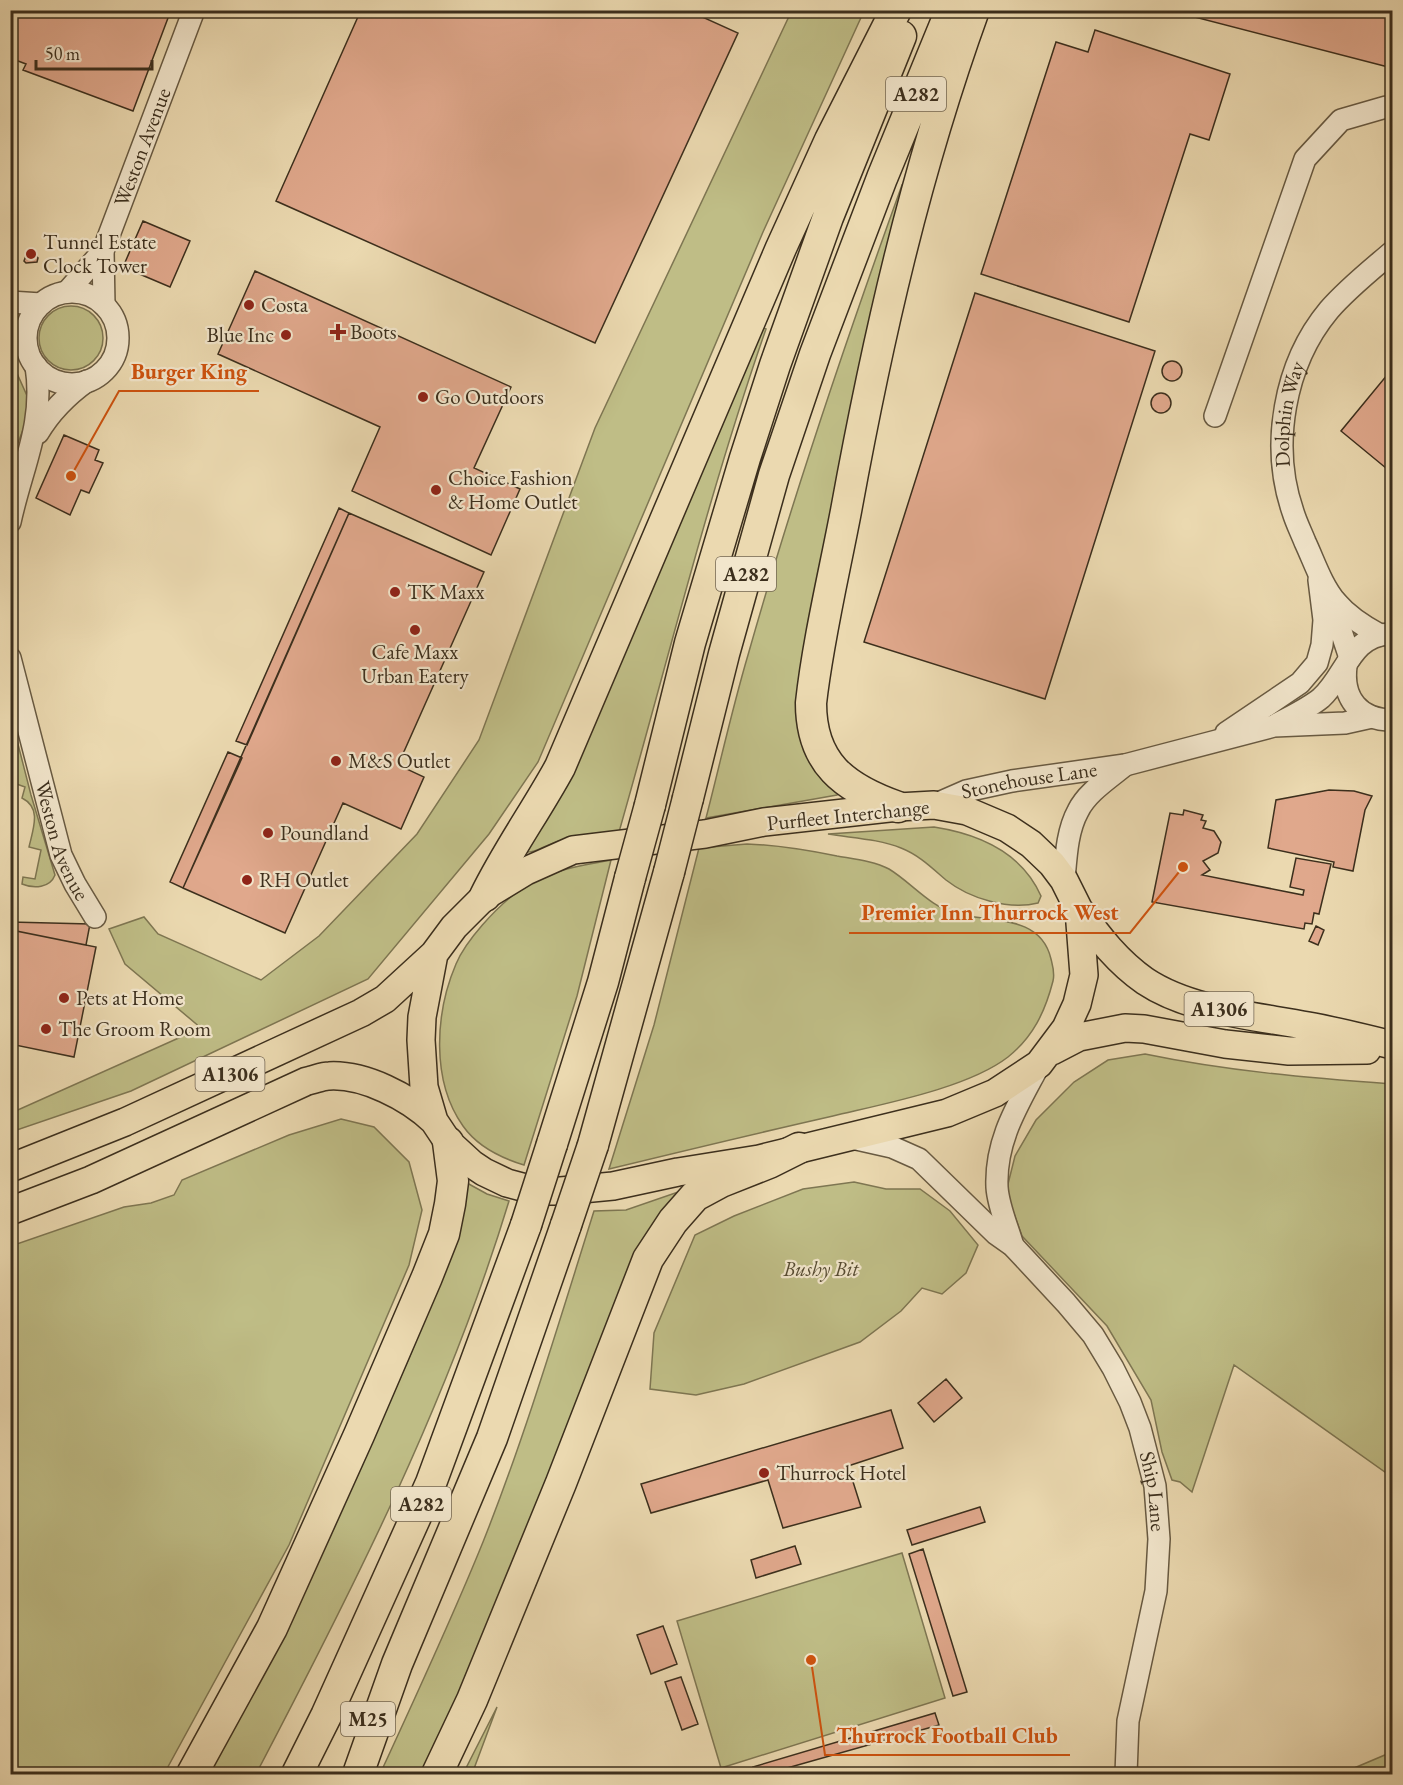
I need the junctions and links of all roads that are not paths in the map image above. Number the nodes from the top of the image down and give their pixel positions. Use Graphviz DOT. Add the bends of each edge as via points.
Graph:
graph roads {
  1 [pos="195,10"];
  2 [pos="896,10"];
  3 [pos="911,10"];
  4 [pos="951,10"];
  5 [pos="974,10"];
  6 [pos="1392,108"];
  7 [pos="103,251"];
  8 [pos="1392,252"];
  9 [pos="67,292"];
  10 [pos="10,302"];
  11 [pos="41,304"];
  12 [pos="104,305"];
  13 [pos="19,340"];
  14 [pos="36,366"];
  15 [pos="87,381"];
  16 [pos="1215,416"];
  17 [pos="34,438"];
  18 [pos="10,522"];
  19 [pos="1319,573"];
  20 [pos="1336,602"];
  21 [pos="1386,635"];
  22 [pos="10,658"];
  23 [pos="1348,662"];
  24 [pos="1382,719"];
  25 [pos="1274,726"];
  26 [pos="1216,741"];
  27 [pos="1125,765"];
  28 [pos="934,805"];
  29 [pos="897,807"];
  30 [pos="1064,880"];
  31 [pos="486,896"];
  32 [pos="1079,910"];
  33 [pos="95,916"];
  34 [pos="434,954"];
  35 [pos="1392,1045"];
  36 [pos="1392,1049"];
  37 [pos="1045,1058"];
  38 [pos="441,1132"];
  39 [pos="846,1136"];
  40 [pos="799,1148"];
  41 [pos="10,1168"];
  42 [pos="10,1211"];
  43 [pos="1013,1246"];
  44 [pos="397,1664"];
  45 [pos="192,1774"];
  46 [pos="297,1774"];
  47 [pos="340,1774"];
  48 [pos="358,1774"];
  49 [pos="437,1774"];
  50 [pos="1126,1774"];
  1 -- 7 [label="street, Weston Avenue"];
  2 -- 31 [label="highway" via="781,248 560,767 501,862"];
  3 -- 46 [label="highway, A282, bridge" via="828,217 745,458 690,643 603,982 526,1225 431,1483"];
  4 -- 44 [label="highway, A282, bridge" via="882,177 774,475 593,1145 492,1438"];
  5 -- 29 [label="highway" via="920,176 888,303 811,703 814,737 833,769 854,787"];
  6 -- 16 [label="street" via="1341,120 1305,159"];
  7 -- 9 [label="street, Weston Avenue"];
  7 -- 12 [label="street, Weston Avenue"];
  8 -- 19 [label="street, Dolphin Way" via="1330,309 1307,344 1293,376 1284,415 1285,483 1292,512"];
  9 -- 11 [label="street"];
  9 -- 12 [label="street" via="86,294"];
  10 -- 11 [label="street"];
  11 -- 13 [label="street"];
  12 -- 15 [label="street" via="116,325 116,350 107,368"];
  13 -- 14 [label="street"];
  14 -- 15 [label="street" via="55,380"];
  14 -- 17 [label="street" via="39,387"];
  15 -- 17 [label="street" via="64,398"];
  17 -- 18 [label="street"];
  19 -- 20 [label="street, Dolphin Way"];
  19 -- 26 [label="street" via="1324,620 1320,656 1313,669"];
  20 -- 21 [label="street, Dolphin Way"];
  20 -- 23 [label="street, Dolphin Way"];
  21 -- 23 [label="street, Stonehouse Lane" via="1362,643"];
  22 -- 33 [label="street, Weston Avenue" via="61,855"];
  23 -- 24 [label="street, Stonehouse Lane" via="1345,678 1350,696 1361,711"];
  23 -- 25 [label="street, Stonehouse Lane" via="1320,699"];
  24 -- 25 [label="street, Stonehouse Lane"];
  25 -- 26 [label="street, Stonehouse Lane"];
  26 -- 27 [label="street, Stonehouse Lane"];
  27 -- 28 [label="street, Stonehouse Lane" via="1012,781 966,791"];
  27 -- 30 [label="street, Stonehouse Lane" via="1078,811 1067,847"];
  28 -- 29 [label="main road, Purfleet Interchange"];
  28 -- 30 [label="main road, Purfleet Interchange" via="967,811 1007,828 1039,850"];
  29 -- 31 [label="main road, Purfleet Interchange" via="573,850 526,871"];
  30 -- 32 [label="main road, Purfleet Interchange"];
  31 -- 34 [label="main road, Purfleet Interchange" via="454,927"];
  32 -- 35 [label="main road, A1306" via="1118,958 1146,982 1174,996"];
  32 -- 37 [label="main road, Purfleet Interchange" via="1084,975 1070,1020"];
  34 -- 38 [label="main road, Purfleet Interchange" via="420,1040 424,1087"];
  34 -- 41 [label="main road, A1306" via="385,999 361,1013 125,1122"];
  36 -- 37 [label="main road, A1306" via="1289,1051 1125,1028 1079,1037"];
  37 -- 39 [label="main road, Purfleet Interchange" via="995,1093 970,1105"];
  37 -- 43 [label="street, Ship Lane" via="1011,1116 1000,1145 997,1190"];
  38 -- 40 [label="main road, Purfleet Interchange" via="472,1164 493,1177 539,1191 613,1186"];
  38 -- 42 [label="main road, A1306" via="382,1086 330,1076 307,1082 91,1180"];
  38 -- 45 [label="highway" via="453,1181 444,1234 436,1255 272,1628"];
  39 -- 40 [label="main road, Purfleet Interchange"];
  39 -- 43 [label="street, Ship Lane" via="892,1146 919,1159"];
  40 -- 49 [label="highway" via="695,1196 648,1259 490,1657"];
  43 -- 50 [label="street, Ship Lane" via="1093,1335 1113,1368 1140,1428 1155,1486 1158,1569 1128,1721"];
  44 -- 47 [label="highway, M25"];
  44 -- 48 [label="highway"];
}
